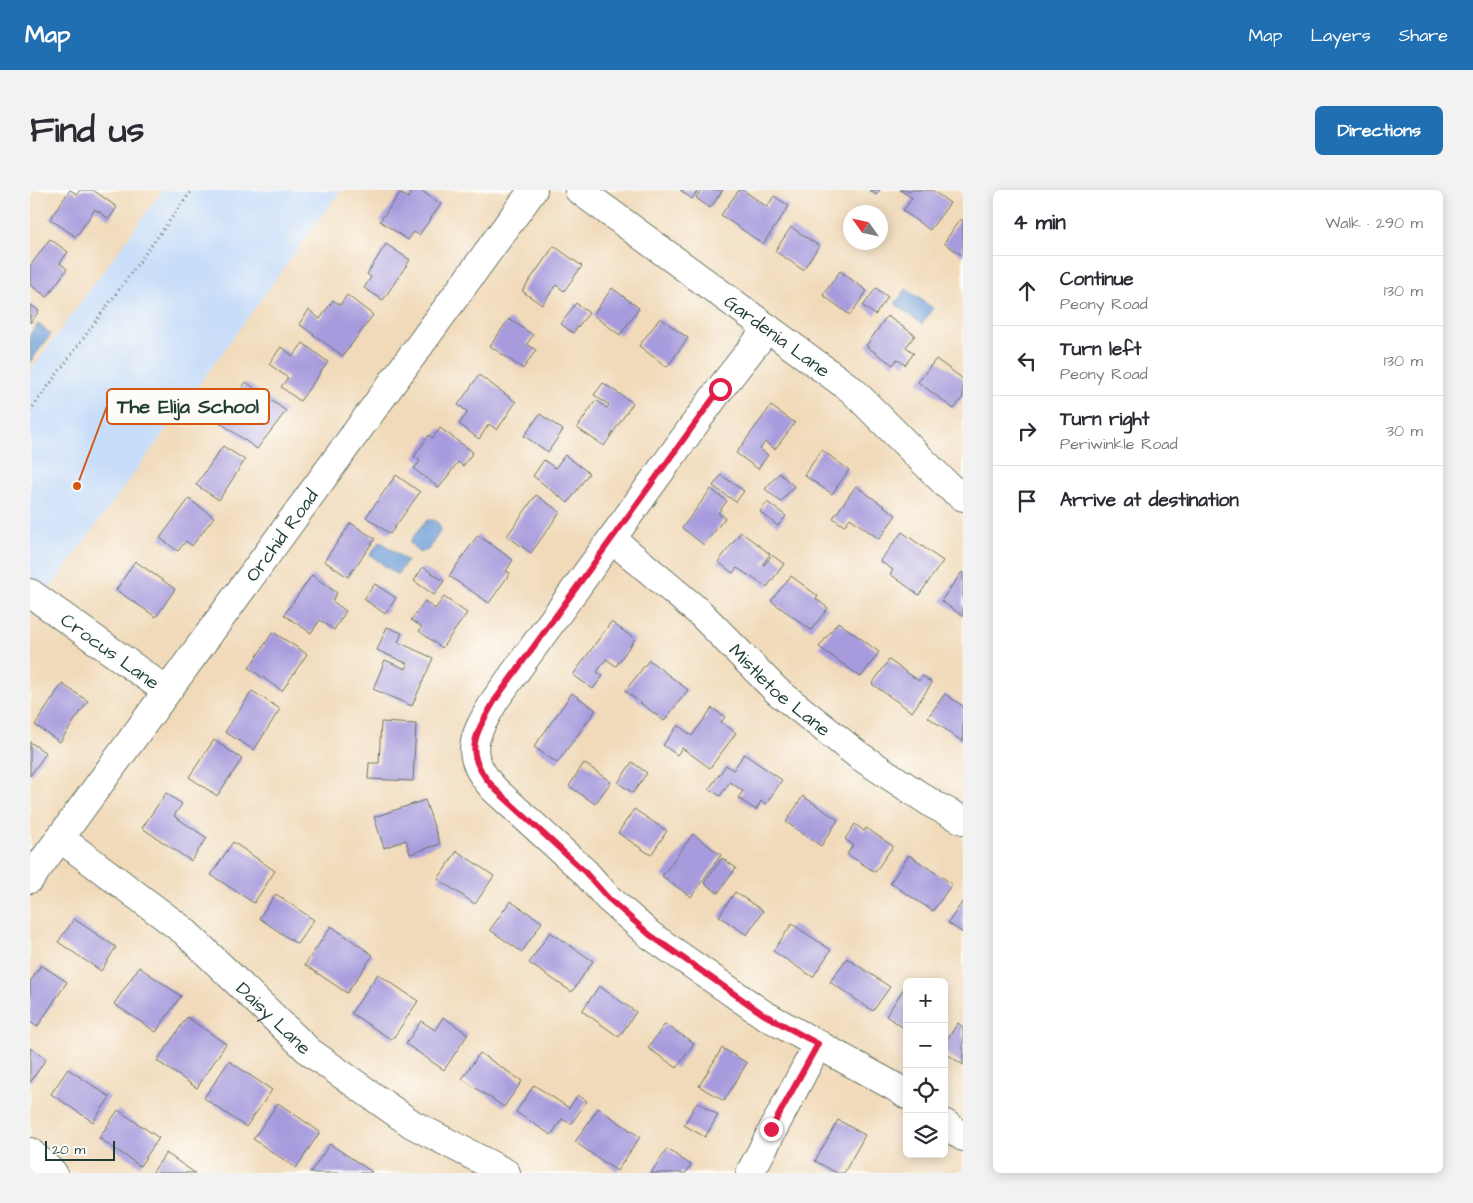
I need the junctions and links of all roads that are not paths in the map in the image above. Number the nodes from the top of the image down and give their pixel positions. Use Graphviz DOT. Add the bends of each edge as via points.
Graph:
graph roads {
  1 [pos="533,190"];
  2 [pos="579,190"];
  3 [pos="768,328"];
  4 [pos="963,497"];
  5 [pos="612,539"];
  6 [pos="30,593"];
  7 [pos="167,691"];
  8 [pos="963,820"];
  9 [pos="60,838"];
  10 [pos="30,879"];
  11 [pos="818,1044"];
  12 [pos="903,1093"];
  13 [pos="948,1126"];
  14 [pos="963,1136"];
  15 [pos="30,1152"];
  16 [pos="53,1173"];
  17 [pos="506,1173"];
  18 [pos="750,1173"];
  1 -- 7 [label="street, Orchid Road"];
  2 -- 3 [label="street, Gardenia Lane"];
  3 -- 4 [label="street, Gardenia Lane" via="852,390"];
  3 -- 5 [label="street"];
  5 -- 8 [label="street, Mistletoe Lane" via="700,613 777,691 858,755 934,805"];
  5 -- 11 [label="street" via="495,700 475,742 473,755 476,764 496,790 650,935 763,1014"];
  6 -- 7 [label="street, Crocus Lane"];
  7 -- 9 [label="street, Orchid Road"];
  9 -- 10 [label="street, Orchid Road"];
  9 -- 17 [label="street, Daisy Lane" via="184,930 310,1052 412,1124"];
  11 -- 12 [label="street"];
  11 -- 18 [label="street"];
  13 -- 14 [label="street"];
  15 -- 16 [label="street"];
}
